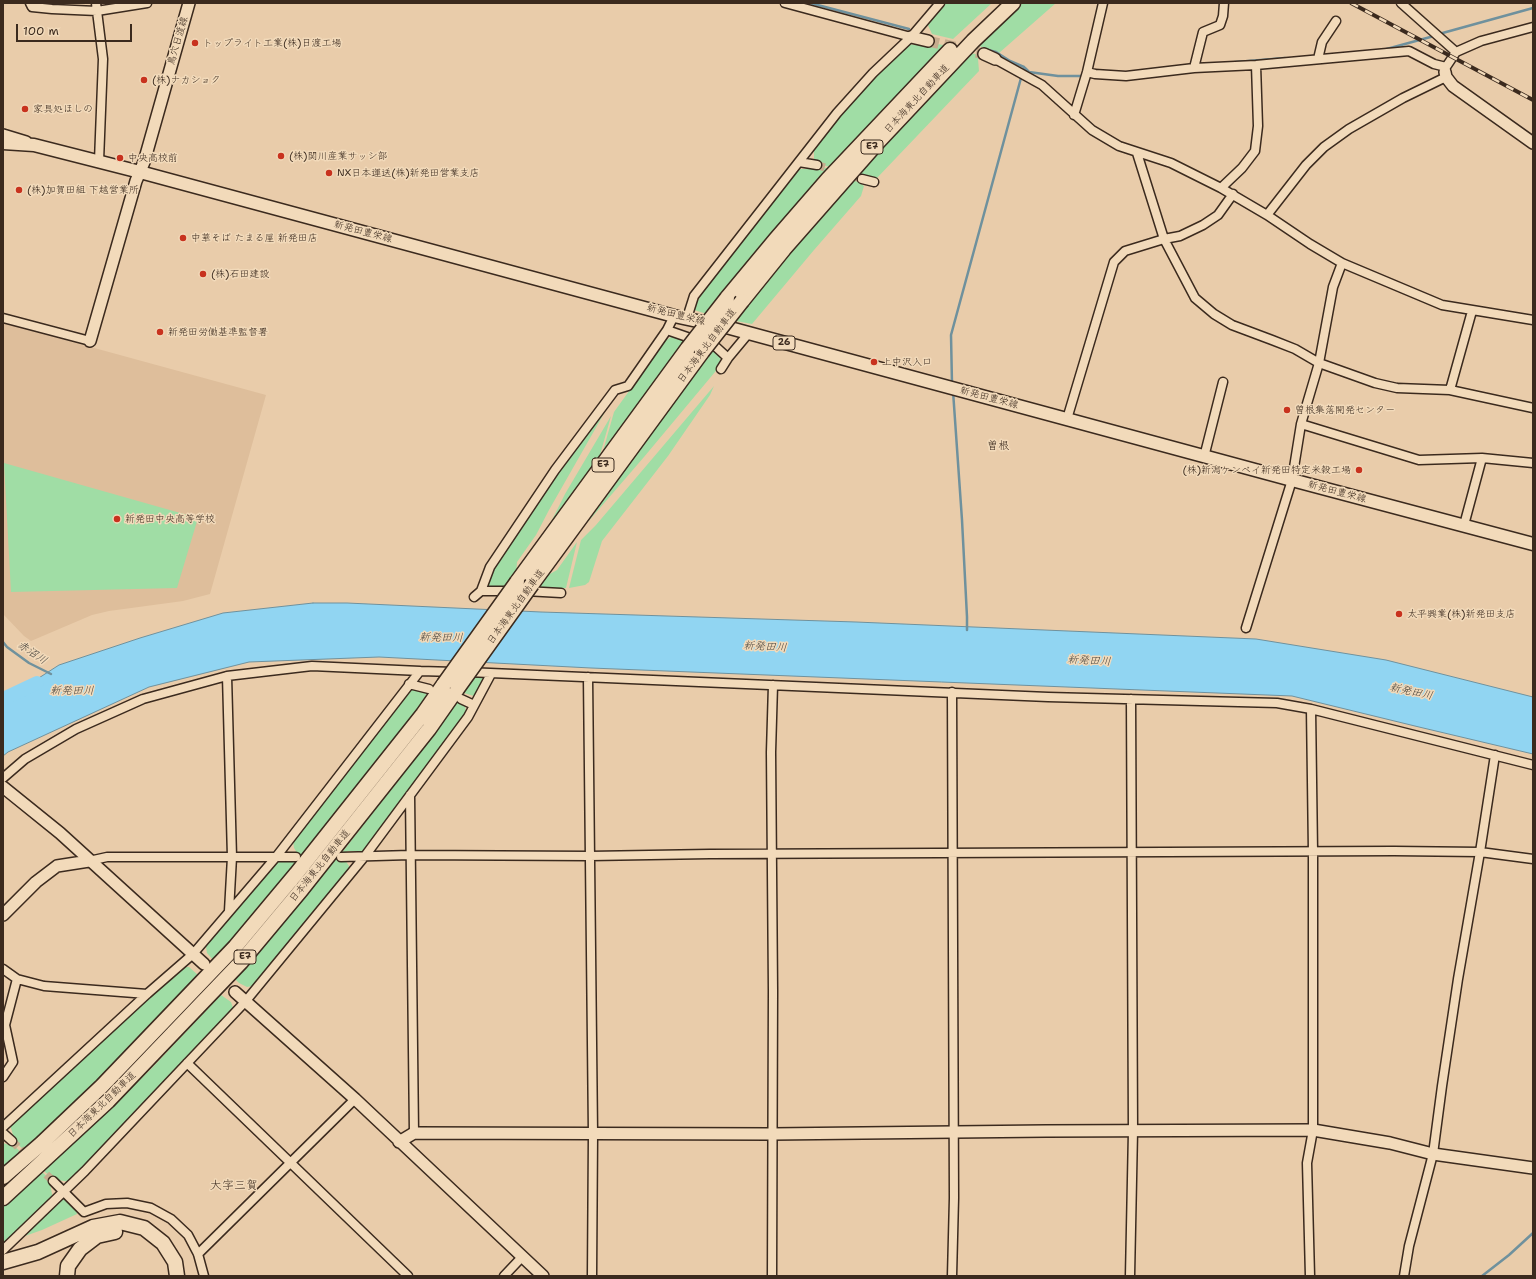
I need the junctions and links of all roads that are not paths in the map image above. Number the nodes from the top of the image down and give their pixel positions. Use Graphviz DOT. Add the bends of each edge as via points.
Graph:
graph roads {
  1 [pos="30,3"];
  2 [pos="147,3"];
  3 [pos="189,3"];
  4 [pos="785,3"];
  5 [pos="940,3"];
  6 [pos="1000,3"];
  7 [pos="1013,3"];
  8 [pos="1103,3"];
  9 [pos="1224,3"];
  10 [pos="1401,3"];
  11 [pos="96,7"];
  12 [pos="1336,21"];
  13 [pos="1533,27"];
  14 [pos="911,37"];
  15 [pos="928,41"];
  16 [pos="1456,52"];
  17 [pos="984,54"];
  18 [pos="995,59"];
  19 [pos="1318,59"];
  20 [pos="1256,65"];
  21 [pos="1194,68"];
  22 [pos="1087,72"];
  23 [pos="1446,72"];
  24 [pos="1074,115"];
  25 [pos="3,135"];
  26 [pos="3,143"];
  27 [pos="1533,143"];
  28 [pos="34,145"];
  29 [pos="1137,153"];
  30 [pos="99,161"];
  31 [pos="799,162"];
  32 [pos="817,165"];
  33 [pos="140,172"];
  34 [pos="862,178"];
  35 [pos="874,182"];
  36 [pos="1221,188"];
  37 [pos="1233,194"];
  38 [pos="1267,215"];
  39 [pos="1164,239"];
  40 [pos="1342,264"];
  41 [pos="1472,311"];
  42 [pos="674,316"];
  43 [pos="3,318"];
  44 [pos="687,318"];
  45 [pos="1533,320"];
  46 [pos="667,330"];
  47 [pos="748,334"];
  48 [pos="90,341"];
  49 [pos="728,358"];
  50 [pos="1319,363"];
  51 [pos="721,369"];
  52 [pos="1223,382"];
  53 [pos="1450,390"];
  54 [pos="1533,408"];
  55 [pos="1067,419"];
  56 [pos="1301,424"];
  57 [pos="1204,456"];
  58 [pos="1482,458"];
  59 [pos="1533,463"];
  60 [pos="1292,480"];
  61 [pos="1464,525"];
  62 [pos="1533,544"];
  63 [pos="481,591"];
  64 [pos="561,593"];
  65 [pos="474,597"];
  66 [pos="1246,628"];
  67 [pos="420,671"];
  68 [pos="491,674"];
  69 [pos="227,676"];
  70 [pos="588,677"];
  71 [pos="409,684"];
  72 [pos="773,685"];
  73 [pos="429,689"];
  74 [pos="454,691"];
  75 [pos="952,692"];
  76 [pos="1131,699"];
  77 [pos="474,705"];
  78 [pos="1311,709"];
  79 [pos="1494,755"];
  80 [pos="1533,765"];
  81 [pos="3,778"];
  82 [pos="3,787"];
  83 [pos="410,795"];
  84 [pos="1132,852"];
  85 [pos="1313,852"];
  86 [pos="1480,852"];
  87 [pos="953,853"];
  88 [pos="772,854"];
  89 [pos="410,855"];
  90 [pos="365,856"];
  91 [pos="590,856"];
  92 [pos="232,857"];
  93 [pos="276,857"];
  94 [pos="296,857"];
  95 [pos="341,857"];
  96 [pos="1533,859"];
  97 [pos="89,861"];
  98 [pos="229,911"];
  99 [pos="3,915"];
  100 [pos="193,954"];
  101 [pos="204,964"];
  102 [pos="3,969"];
  103 [pos="17,979"];
  104 [pos="235,992"];
  105 [pos="147,994"];
  106 [pos="245,1002"];
  107 [pos="187,1063"];
  108 [pos="3,1078"];
  109 [pos="355,1099"];
  110 [pos="3,1127"];
  111 [pos="1313,1130"];
  112 [pos="1133,1131"];
  113 [pos="954,1132"];
  114 [pos="3,1133"];
  115 [pos="414,1133"];
  116 [pos="593,1134"];
  117 [pos="772,1134"];
  118 [pos="12,1141"];
  119 [pos="399,1142"];
  120 [pos="1433,1154"];
  121 [pos="291,1162"];
  122 [pos="1533,1168"];
  123 [pos="3,1177"];
  124 [pos="53,1181"];
  125 [pos="64,1191"];
  126 [pos="3,1198"];
  127 [pos="3,1250"];
  128 [pos="198,1254"];
  129 [pos="522,1257"];
  130 [pos="3,1262"];
  131 [pos="67,1276"];
  132 [pos="170,1276"];
  133 [pos="177,1276"];
  134 [pos="204,1276"];
  135 [pos="408,1276"];
  136 [pos="504,1276"];
  137 [pos="543,1276"];
  138 [pos="592,1276"];
  139 [pos="772,1276"];
  140 [pos="952,1276"];
  141 [pos="1130,1276"];
  142 [pos="1310,1276"];
  143 [pos="1404,1276"];
  1 -- 11 [label="street" via="32,7 52,9"];
  2 -- 11 [label="street"];
  3 -- 33 [label="street, 鳥穴日渡線"];
  4 -- 14 [label="street"];
  5 -- 14 [label="street"];
  6 -- 74 [label="highway, 日本海東北自動車道 / E7, bridge" via="932,68 828,179 727,298 517,582"];
  7 -- 74 [label="highway, 日本海東北自動車道 / E7, bridge" via="962,52 878,142 784,249 702,352"];
  8 -- 22 [label="street"];
  9 -- 21 [label="street" via="1220,25 1203,32"];
  10 -- 16 [label="street"];
  11 -- 30 [label="street" via="103,59"];
  12 -- 19 [label="street" via="1322,42"];
  13 -- 16 [label="street" via="1481,41"];
  14 -- 15 [label="street"];
  14 -- 31 [label="street" via="873,73 837,113"];
  16 -- 23 [label="street"];
  17 -- 18 [label="street"];
  18 -- 24 [label="street" via="1042,85"];
  19 -- 20 [label="street"];
  19 -- 23 [label="street" via="1409,52"];
  20 -- 21 [label="street"];
  20 -- 36 [label="street" via="1258,126 1254,151 1242,168"];
  21 -- 22 [label="street" via="1126,76"];
  22 -- 24 [label="street"];
  23 -- 27 [label="street" via="1453,86"];
  23 -- 38 [label="street" via="1349,129 1324,147 1306,165"];
  24 -- 29 [label="street" via="1092,130"];
  25 -- 28 [label="street"];
  26 -- 28 [label="main road, 新発田豊栄線 / 26"];
  28 -- 30 [label="main road, 新発田豊栄線 / 26"];
  29 -- 36 [label="street" via="1171,163"];
  29 -- 39 [label="street"];
  30 -- 33 [label="main road, 新発田豊栄線 / 26"];
  31 -- 32 [label="street"];
  31 -- 44 [label="street" via="694,296"];
  33 -- 42 [label="main road, 新発田豊栄線 / 26"];
  33 -- 48 [label="street, 鳥穴日渡線"];
  34 -- 35 [label="street"];
  36 -- 37 [label="street"];
  37 -- 38 [label="street"];
  37 -- 39 [label="street" via="1218,215 1203,225 1180,236"];
  38 -- 40 [label="street"];
  39 -- 50 [label="street" via="1195,298 1214,314 1232,325 1295,350"];
  39 -- 55 [label="street" via="1125,251 1114,262"];
  40 -- 41 [label="street" via="1442,305"];
  40 -- 50 [label="street" via="1333,287"];
  41 -- 45 [label="street"];
  41 -- 53 [label="street"];
  42 -- 44 [label="main road, 新発田豊栄線 / 26"];
  42 -- 46 [label="street"];
  43 -- 48 [label="street"];
  44 -- 47 [label="main road, 新発田豊栄線 / 26"];
  46 -- 49 [label="street" via="716,347"];
  46 -- 63 [label="street" via="628,386 615,390 555,470 490,567"];
  47 -- 49 [label="street"];
  47 -- 55 [label="main road, 新発田豊栄線 / 26"];
  49 -- 51 [label="street"];
  50 -- 53 [label="street" via="1397,388"];
  50 -- 56 [label="street"];
  52 -- 57 [label="street"];
  53 -- 54 [label="street"];
  55 -- 57 [label="main road, 新発田豊栄線 / 26"];
  56 -- 58 [label="street" via="1418,460"];
  56 -- 60 [label="street"];
  57 -- 60 [label="main road, 新発田豊栄線 / 26"];
  58 -- 59 [label="street"];
  58 -- 61 [label="street"];
  60 -- 61 [label="main road, 新発田豊栄線 / 26"];
  60 -- 66 [label="street"];
  61 -- 62 [label="main road, 新発田豊栄線 / 26"];
  63 -- 64 [label="street"];
  63 -- 65 [label="street"];
  67 -- 68 [label="street"];
  67 -- 69 [label="street" via="312,666"];
  67 -- 71 [label="street"];
  68 -- 70 [label="street"];
  68 -- 77 [label="street"];
  69 -- 81 [label="street" via="143,700 76,729 25,759"];
  69 -- 92 [label="street"];
  70 -- 72 [label="street"];
  70 -- 91 [label="street"];
  71 -- 73 [label="street"];
  71 -- 93 [label="street"];
  72 -- 75 [label="street"];
  72 -- 88 [label="street"];
  74 -- 77 [label="street"];
  74 -- 123 [label="highway, 日本海東北自動車道 / E7" via="423,714 235,947 102,1086"];
  74 -- 126 [label="highway, 日本海東北自動車道 / E7" via="429,729 307,883 240,962 108,1101"];
  75 -- 76 [label="street"];
  75 -- 87 [label="street"];
  76 -- 78 [label="street" via="1277,703"];
  76 -- 84 [label="street"];
  77 -- 83 [label="street" via="468,717"];
  78 -- 79 [label="street"];
  78 -- 85 [label="street"];
  79 -- 80 [label="street"];
  79 -- 86 [label="street"];
  82 -- 97 [label="street"];
  83 -- 89 [label="street"];
  83 -- 90 [label="street"];
  84 -- 85 [label="street"];
  84 -- 87 [label="street"];
  84 -- 112 [label="street"];
  85 -- 86 [label="street"];
  85 -- 111 [label="street"];
  86 -- 96 [label="street"];
  86 -- 120 [label="street" via="1458,979"];
  87 -- 88 [label="street"];
  87 -- 113 [label="street"];
  88 -- 91 [label="street"];
  88 -- 117 [label="street"];
  89 -- 90 [label="street"];
  89 -- 91 [label="street"];
  89 -- 115 [label="street"];
  90 -- 95 [label="street"];
  90 -- 106 [label="street"];
  91 -- 116 [label="street"];
  92 -- 93 [label="street"];
  92 -- 97 [label="street" via="107,857"];
  92 -- 98 [label="street"];
  93 -- 94 [label="street"];
  93 -- 98 [label="street"];
  97 -- 99 [label="street" via="57,866 36,882"];
  97 -- 100 [label="street"];
  98 -- 100 [label="street"];
  100 -- 101 [label="street"];
  100 -- 105 [label="street"];
  102 -- 103 [label="street"];
  103 -- 105 [label="street" via="44,986"];
  103 -- 108 [label="street" via="5,1025 13,1062"];
  104 -- 106 [label="street"];
  105 -- 110 [label="street"];
  106 -- 107 [label="street"];
  106 -- 109 [label="street"];
  107 -- 121 [label="street"];
  107 -- 125 [label="street"];
  109 -- 119 [label="street"];
  109 -- 121 [label="street"];
  111 -- 112 [label="street"];
  111 -- 120 [label="street" via="1390,1142"];
  111 -- 142 [label="street" via="1307,1163"];
  112 -- 113 [label="street"];
  112 -- 141 [label="street"];
  113 -- 117 [label="street"];
  113 -- 140 [label="street"];
  114 -- 118 [label="street"];
  115 -- 116 [label="street"];
  115 -- 119 [label="street"];
  116 -- 117 [label="street"];
  116 -- 138 [label="street"];
  117 -- 139 [label="street"];
  119 -- 129 [label="street"];
  120 -- 122 [label="street"];
  120 -- 143 [label="street" via="1409,1246"];
  121 -- 128 [label="street"];
  121 -- 135 [label="street"];
  124 -- 125 [label="street"];
  125 -- 127 [label="street"];
  125 -- 128 [label="street" via="84,1212 106,1204 127,1203 151,1208 171,1219 188,1235"];
  128 -- 134 [label="street"];
  129 -- 136 [label="street"];
  129 -- 137 [label="street"];
  130 -- 133 [label="highway" via="38,1252 93,1228 120,1222 144,1228 163,1243 175,1262"];
  131 -- 132 [label="highway" via="68,1266 80,1249 97,1236 119,1231 141,1236 156,1247 167,1264"];
}
